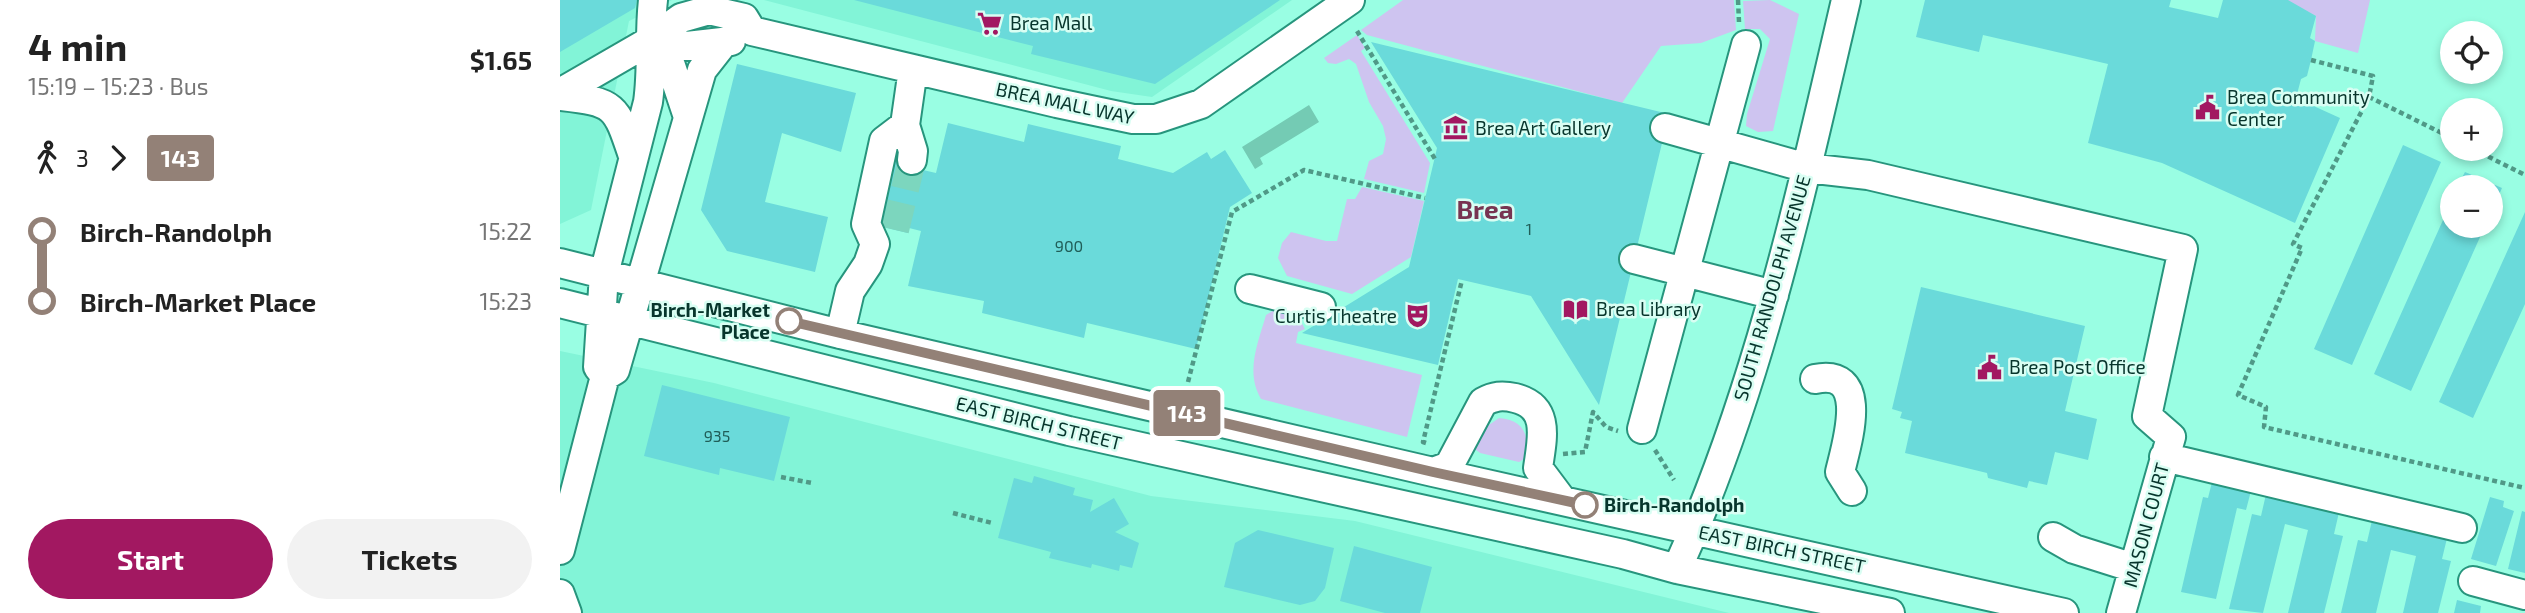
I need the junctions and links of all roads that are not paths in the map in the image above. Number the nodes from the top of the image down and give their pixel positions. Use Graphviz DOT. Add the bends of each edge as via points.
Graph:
graph roads {
  1 [pos="653,0"];
  2 [pos="1350,0"];
  3 [pos="1846,0"];
  4 [pos="703,5"];
  5 [pos="751,30"];
  6 [pos="649,42"];
  7 [pos="724,42"];
  8 [pos="1746,45"];
  9 [pos="914,69"];
  10 [pos="560,95"];
  11 [pos="687,114"];
  12 [pos="905,125"];
  13 [pos="1665,128"];
  14 [pos="1720,143"];
  15 [pos="633,156"];
  16 [pos="912,160"];
  17 [pos="1807,168"];
  18 [pos="1634,259"];
  19 [pos="560,263"];
  20 [pos="1685,272"];
  21 [pos="604,274"];
  22 [pos="642,284"];
  23 [pos="1250,289"];
  24 [pos="1774,295"];
  25 [pos="560,303"];
  26 [pos="1321,307"];
  27 [pos="602,313"];
  28 [pos="631,320"];
  29 [pos="840,334"];
  30 [pos="605,376"];
  31 [pos="1815,379"];
  32 [pos="1643,429"];
  33 [pos="2167,447"];
  34 [pos="1433,459"];
  35 [pos="1852,491"];
  36 [pos="1562,500"];
  37 [pos="2462,528"];
  38 [pos="1694,530"];
  39 [pos="2053,537"];
  40 [pos="560,551"];
  41 [pos="2134,568"];
  42 [pos="1677,569"];
  43 [pos="2473,581"];
  44 [pos="560,594"];
  45 [pos="2525,595"];
  46 [pos="567,613"];
  47 [pos="1890,613"];
  48 [pos="2064,613"];
  49 [pos="2122,613"];
  1 -- 6 [label="street"];
  2 -- 9 [label="street, BREA MALL WAY" via="1201,104 1156,119 1133,119"];
  3 -- 17 [label="street, SOUTH RANDOLPH AVENUE"];
  4 -- 5 [label="street, BREA MALL WAY" via="744,18"];
  4 -- 6 [label="street, BREA MALL WAY"];
  5 -- 7 [label="street"];
  5 -- 9 [label="street, BREA MALL WAY"];
  6 -- 7 [label="street" via="688,46"];
  6 -- 10 [label="street, BREA MALL WAY"];
  6 -- 11 [label="street" via="671,66"];
  6 -- 15 [label="street" via="651,82"];
  7 -- 11 [label="street" via="702,70"];
  8 -- 14 [label="street"];
  9 -- 12 [label="street"];
  10 -- 15 [label="street" via="596,100 610,107 620,118"];
  11 -- 22 [label="street"];
  12 -- 16 [label="street" via="914,152"];
  12 -- 29 [label="street" via="884,142 866,224 885,237 850,291"];
  13 -- 14 [label="street"];
  14 -- 17 [label="street"];
  14 -- 20 [label="street"];
  15 -- 21 [label="street"];
  17 -- 24 [label="street, SOUTH RANDOLPH AVENUE"];
  17 -- 33 [label="street" via="1889,180 2183,249 2147,416"];
  18 -- 20 [label="street"];
  19 -- 21 [label="street, EAST BIRCH STREET"];
  20 -- 24 [label="street"];
  20 -- 32 [label="street"];
  21 -- 22 [label="street, EAST BIRCH STREET"];
  21 -- 27 [label="street"];
  22 -- 28 [label="street"];
  22 -- 29 [label="street, EAST BIRCH STREET"];
  23 -- 26 [label="street"];
  24 -- 38 [label="street, SOUTH RANDOLPH AVENUE"];
  25 -- 27 [label="street, EAST BIRCH STREET"];
  27 -- 28 [label="street, EAST BIRCH STREET"];
  27 -- 30 [label="street" via="598,367"];
  28 -- 30 [label="street" via="615,370"];
  28 -- 42 [label="street, EAST BIRCH STREET" via="1069,431"];
  29 -- 34 [label="street, EAST BIRCH STREET"];
  30 -- 40 [label="street"];
  31 -- 35 [label="street" via="1825,377 1839,383 1854,410 1840,472"];
  33 -- 37 [label="street"];
  33 -- 41 [label="street, MASON COURT"];
  34 -- 36 [label="street, EAST BIRCH STREET"];
  34 -- 36 [label="street" via="1449,466 1483,402 1493,397 1523,400 1541,416 1538,468"];
  36 -- 38 [label="street, EAST BIRCH STREET"];
  38 -- 42 [label="street, SOUTH RANDOLPH AVENUE"];
  38 -- 48 [label="street, EAST BIRCH STREET"];
  39 -- 41 [label="street" via="2074,549"];
  41 -- 49 [label="street, MASON COURT"];
  42 -- 47 [label="street, EAST BIRCH STREET"];
  43 -- 45 [label="street"];
  44 -- 46 [label="street"];
}
